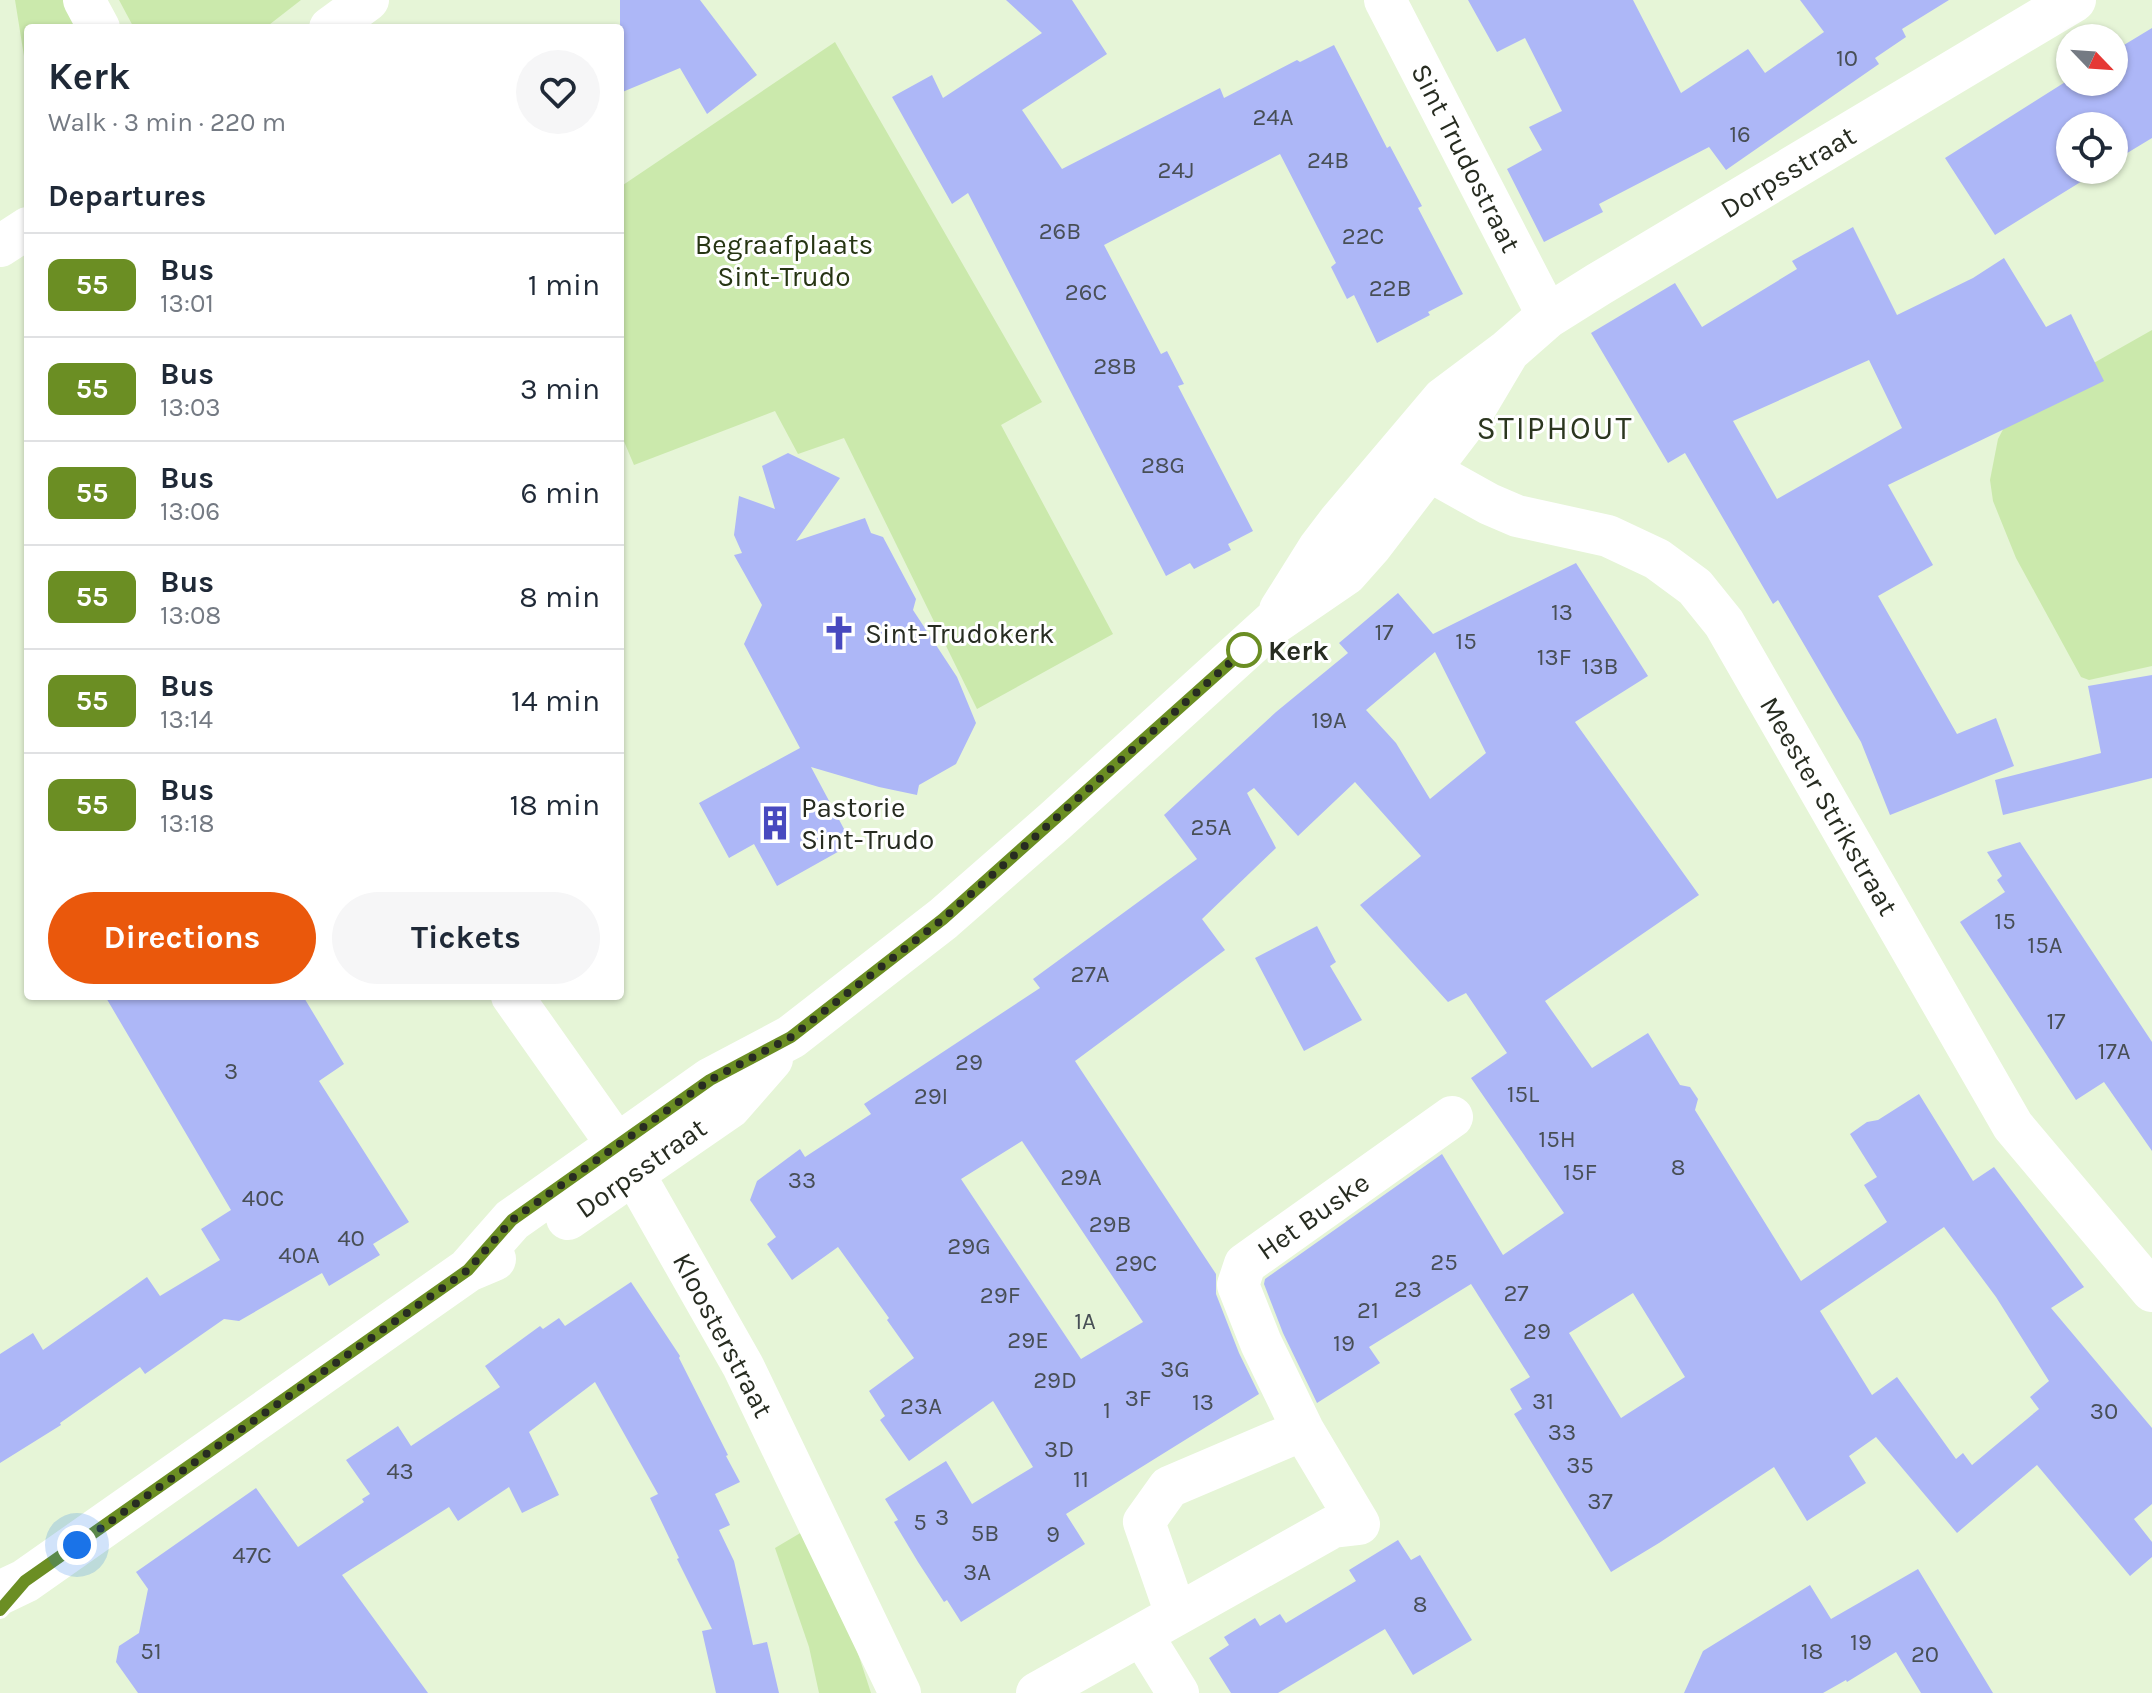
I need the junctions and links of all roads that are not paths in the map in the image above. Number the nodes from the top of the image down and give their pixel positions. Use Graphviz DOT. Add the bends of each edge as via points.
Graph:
graph roads {
  1 [pos="84,0"];
  2 [pos="368,0"];
  3 [pos="1385,0"];
  4 [pos="2074,0"];
  5 [pos="97,24"];
  6 [pos="335,24"];
  7 [pos="24,231"];
  8 [pos="0,246"];
  9 [pos="1548,316"];
  10 [pos="1414,460"];
  11 [pos="515,1000"];
  12 [pos="1452,1117"];
  13 [pos="625,1159"];
  14 [pos="2152,1291"];
  15 [pos="1303,1430"];
  16 [pos="8,1595"];
  17 [pos="1159,1624"];
  18 [pos="900,1693"];
  19 [pos="1037,1693"];
  20 [pos="1178,1693"];
  1 -- 5 [label="street"];
  2 -- 6 [label="street"];
  3 -- 9 [label="street, Sint Trudostraat"];
  4 -- 9 [label="street, Dorpsstraat"];
  7 -- 8 [label="street"];
  9 -- 10 [label="street, Dorpsstraat" via="1508,351 1470,415"];
  10 -- 13 [label="street, Dorpsstraat" via="1346,573 1273,623 943,919 791,1037 729,1107"];
  10 -- 14 [label="street, Meester Strikstraat" via="1517,516 1608,536 1657,559 1695,587 1724,623 2013,1126"];
  11 -- 13 [label="street, Kloosterstraat"];
  12 -- 15 [label="street, Het Buske" via="1245,1264 1238,1285"];
  13 -- 16 [label="street, Dorpsstraat" via="512,1220 468,1270"];
  13 -- 18 [label="street, Kloosterstraat" via="743,1366"];
  15 -- 17 [label="street" via="1169,1487 1144,1522"];
  15 -- 17 [label="street, Het Buske" via="1359,1524 1333,1527"];
  17 -- 19 [label="street, Het Buske"];
  17 -- 20 [label="street"];
}
